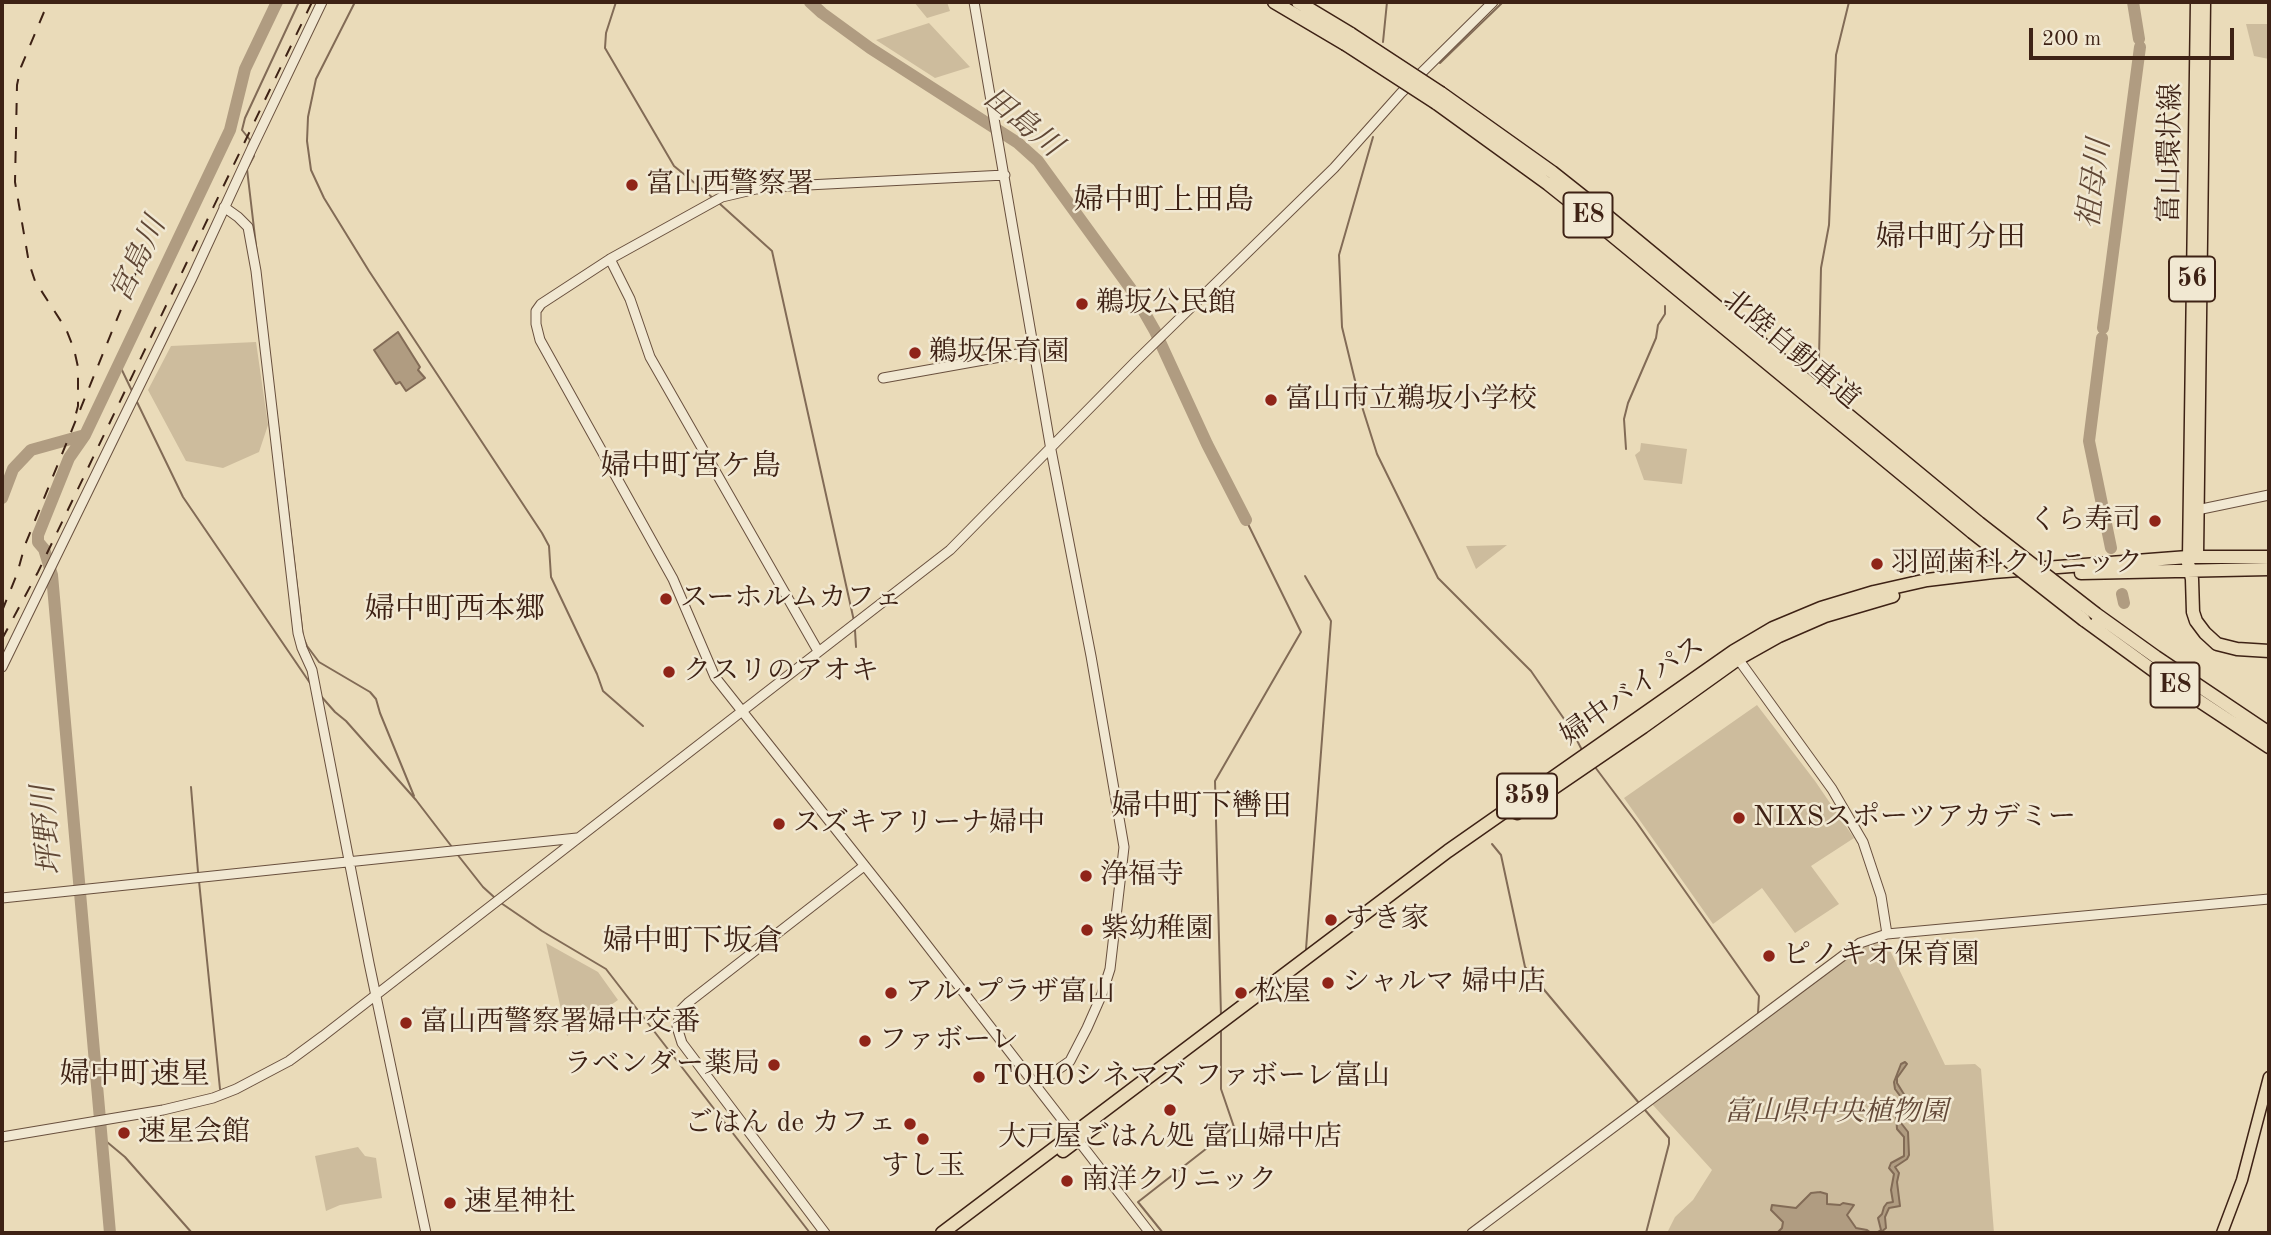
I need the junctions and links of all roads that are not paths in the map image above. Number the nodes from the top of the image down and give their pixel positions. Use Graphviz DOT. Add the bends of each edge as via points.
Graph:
graph roads {
  1 [pos="322,2"];
  2 [pos="974,2"];
  3 [pos="1273,2"];
  4 [pos="1297,2"];
  5 [pos="1493,2"];
  6 [pos="2196,2"];
  7 [pos="2205,2"];
  8 [pos="1348,39"];
  9 [pos="1438,98"];
  10 [pos="1005,176"];
  11 [pos="224,207"];
  12 [pos="610,259"];
  13 [pos="1034,351"];
  14 [pos="883,378"];
  15 [pos="1051,450"];
  16 [pos="2269,495"];
  17 [pos="2197,510"];
  18 [pos="1975,528"];
  19 [pos="2269,557"];
  20 [pos="2193,566"];
  21 [pos="2269,569"];
  22 [pos="2090,617"];
  23 [pos="2269,651"];
  24 [pos="818,652"];
  25 [pos="1736,655"];
  26 [pos="2,667"];
  27 [pos="742,710"];
  28 [pos="2269,733"];
  29 [pos="2269,747"];
  30 [pos="579,838"];
  31 [pos="349,862"];
  32 [pos="864,866"];
  33 [pos="2,898"];
  34 [pos="2269,899"];
  35 [pos="1887,934"];
  36 [pos="376,995"];
  37 [pos="2269,1077"];
  38 [pos="1036,1085"];
  39 [pos="2,1136"];
  40 [pos="1075,1137"];
  41 [pos="426,1233"];
  42 [pos="825,1233"];
  43 [pos="942,1233"];
  44 [pos="953,1233"];
  45 [pos="1150,1233"];
  46 [pos="1472,1233"];
  47 [pos="2222,1233"];
  1 -- 11 [label="street"];
  2 -- 10 [label="street"];
  3 -- 8 [label="highway, 北陸自動車道 / E8"];
  4 -- 8 [label="highway, 北陸自動車道 / E8"];
  5 -- 15 [label="street"];
  6 -- 20 [label="main road, 富山環状線 / 56"];
  7 -- 17 [label="main road, 富山環状線 / 56"];
  8 -- 9 [label="highway, 北陸自動車道 / E8, bridge"];
  9 -- 18 [label="highway, 北陸自動車道 / E8" via="1734,334 1889,465"];
  9 -- 18 [label="highway, 北陸自動車道 / E8" via="1563,180 1759,339"];
  10 -- 12 [label="street" via="756,189 722,197"];
  10 -- 13 [label="street"];
  11 -- 26 [label="street"];
  11 -- 31 [label="street" via="248,227 298,633 312,670"];
  12 -- 24 [label="street" via="631,299 650,357"];
  12 -- 27 [label="street" via="541,304 536,311 540,340 673,579 715,677"];
  13 -- 14 [label="street"];
  13 -- 15 [label="street"];
  15 -- 24 [label="street" via="950,550"];
  15 -- 38 [label="street" via="1124,847 1110,970 1102,994 1070,1060"];
  16 -- 17 [label="street"];
  17 -- 20 [label="main road, 富山環状線 / 56"];
  18 -- 22 [label="highway, 北陸自動車道 / E8, bridge"];
  19 -- 20 [label="highway, 359"];
  20 -- 21 [label="highway, 359"];
  20 -- 23 [label="highway" via="2193,612 2205,634 2217,644"];
  20 -- 25 [label="highway, 婦中バイパス / 359" via="1928,586 1825,616"];
  22 -- 28 [label="highway, 北陸自動車道 / E8"];
  22 -- 29 [label="highway, 北陸自動車道 / E8" via="2165,678"];
  24 -- 27 [label="street"];
  25 -- 35 [label="street" via="1832,789 1863,842 1881,896"];
  25 -- 40 [label="highway, 婦中バイパス / 359" via="1643,727 1450,859"];
  27 -- 30 [label="street"];
  27 -- 32 [label="street"];
  30 -- 31 [label="street"];
  30 -- 36 [label="street"];
  31 -- 33 [label="street"];
  31 -- 36 [label="street"];
  32 -- 38 [label="street"];
  32 -- 42 [label="street" via="689,1002 681,1010 677,1027 686,1049"];
  34 -- 35 [label="street"];
  35 -- 46 [label="street" via="1860,943"];
  36 -- 39 [label="street" via="289,1061 225,1094 163,1110"];
  36 -- 41 [label="street"];
  37 -- 47 [label="main road" via="2242,1180"];
  38 -- 40 [label="street"];
  40 -- 43 [label="highway, 婦中バイパス / 359"];
  40 -- 44 [label="highway, 婦中バイパス / 359"];
  40 -- 45 [label="street"];
}
